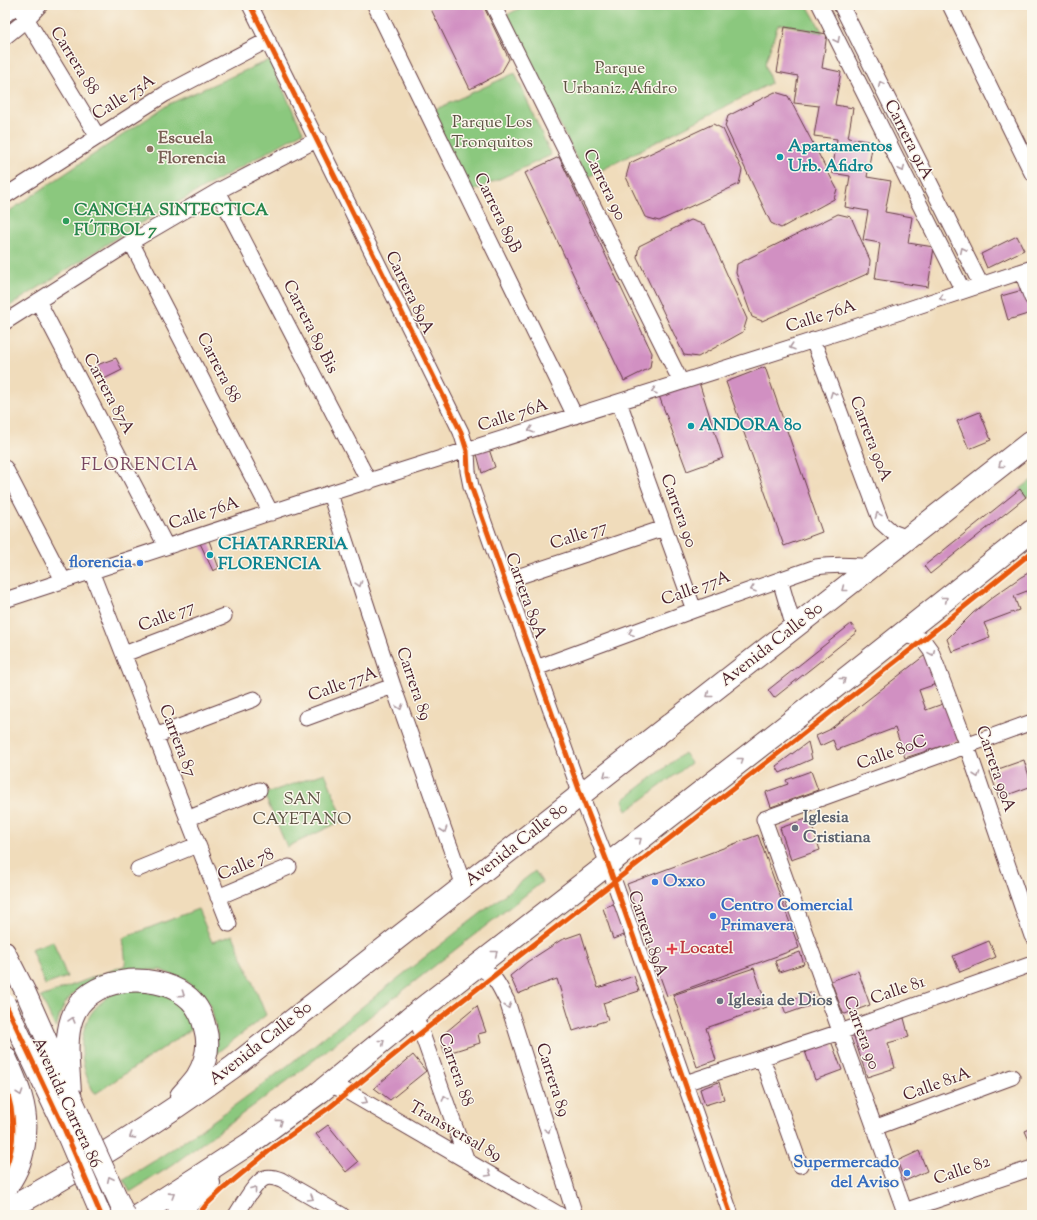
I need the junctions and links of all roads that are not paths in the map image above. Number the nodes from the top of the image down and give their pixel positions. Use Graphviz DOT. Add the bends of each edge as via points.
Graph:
graph roads {
  1 [pos="17,5"];
  2 [pos="40,5"];
  3 [pos="250,5"];
  4 [pos="375,5"];
  5 [pos="493,5"];
  6 [pos="820,5"];
  7 [pos="842,5"];
  8 [pos="950,5"];
  9 [pos="5,15"];
  10 [pos="26,20"];
  11 [pos="5,37"];
  12 [pos="268,40"];
  13 [pos="98,137"];
  14 [pos="318,139"];
  15 [pos="1032,173"];
  16 [pos="218,191"];
  17 [pos="5,196"];
  18 [pos="131,242"];
  19 [pos="1027,270"];
  20 [pos="981,285"];
  21 [pos="963,291"];
  22 [pos="1032,298"];
  23 [pos="38,301"];
  24 [pos="5,322"];
  25 [pos="812,340"];
  26 [pos="681,382"];
  27 [pos="619,402"];
  28 [pos="576,416"];
  29 [pos="1032,441"];
  30 [pos="467,451"];
  31 [pos="5,468"];
  32 [pos="369,482"];
  33 [pos="330,494"];
  34 [pos="271,513"];
  35 [pos="664,528"];
  36 [pos="1032,531"];
  37 [pos="908,538"];
  38 [pos="166,546"];
  39 [pos="872,566"];
  40 [pos="91,571"];
  41 [pos="63,580"];
  42 [pos="780,580"];
  43 [pos="505,581"];
  44 [pos="5,600"];
  45 [pos="694,610"];
  46 [pos="224,616"];
  47 [pos="794,628"];
  48 [pos="901,634"];
  49 [pos="124,654"];
  50 [pos="536,668"];
  51 [pos="393,686"];
  52 [pos="254,699"];
  53 [pos="306,718"];
  54 [pos="1032,722"];
  55 [pos="155,736"];
  56 [pos="967,746"];
  57 [pos="259,790"];
  58 [pos="581,795"];
  59 [pos="187,819"];
  60 [pos="764,819"];
  61 [pos="197,845"];
  62 [pos="608,864"];
  63 [pos="290,867"];
  64 [pos="138,869"];
  65 [pos="464,886"];
  66 [pos="218,897"];
  67 [pos="229,924"];
  68 [pos="1032,936"];
  69 [pos="5,952"];
  70 [pos="1032,964"];
  71 [pos="477,967"];
  72 [pos="5,1003"];
  73 [pos="416,1014"];
  74 [pos="840,1032"];
  75 [pos="5,1057"];
  76 [pos="762,1058"];
  77 [pos="1012,1078"];
  78 [pos="685,1083"];
  79 [pos="330,1085"];
  80 [pos="70,1094"];
  81 [pos="165,1115"];
  82 [pos="874,1128"];
  83 [pos="250,1144"];
  84 [pos="467,1161"];
  85 [pos="800,1165"];
  86 [pos="1032,1168"];
  87 [pos="5,1188"];
  88 [pos="5,1211"];
  89 [pos="905,1213"];
  90 [pos="101,1215"];
  91 [pos="125,1215"];
  92 [pos="139,1215"];
  93 [pos="178,1215"];
  94 [pos="236,1215"];
  95 [pos="342,1215"];
  96 [pos="560,1215"];
  97 [pos="575,1215"];
  98 [pos="731,1215"];
  1 -- 9 [label="street"];
  1 -- 10 [label="street, Carrera 88"];
  2 -- 10 [label="street"];
  3 -- 12 [label="street, Carrera 89A"];
  4 -- 28 [label="street, Carrera 89B"];
  5 -- 26 [label="street, Carrera 90"];
  6 -- 21 [label="street, Carrera 91A, one-way"];
  20 -- 7 [label="street, Carrera 91A, one-way"];
  8 -- 15 [label="street"];
  10 -- 11 [label="street"];
  10 -- 13 [label="street, Carrera 88"];
  12 -- 13 [label="street, Calle 75A" via="165,94"];
  12 -- 14 [label="street, Carrera 89A"];
  13 -- 17 [label="street, Calle 75A"];
  14 -- 16 [label="street"];
  14 -- 30 [label="street, Carrera 89A" via="461,432"];
  16 -- 18 [label="street"];
  16 -- 32 [label="street, Carrera 89 Bis"];
  18 -- 23 [label="street"];
  18 -- 34 [label="street, Carrera 88"];
  19 -- 20 [label="street, Calle 76A"];
  19 -- 22 [label="street"];
  20 -- 21 [label="street, Calle 76A"];
  21 -- 25 [label="street, Calle 76A, one-way"];
  23 -- 24 [label="street"];
  23 -- 38 [label="street, Carrera 87A"];
  25 -- 26 [label="street, Calle 76A, one-way"];
  37 -- 25 [label="street, Carrera 90A, one-way" via="892,532 881,522"];
  26 -- 27 [label="street, Calle 76A, one-way"];
  27 -- 28 [label="street, Calle 76A"];
  27 -- 35 [label="street, Carrera 90"];
  28 -- 30 [label="street, Calle 76A, one-way"];
  29 -- 37 [label="highway, Avenida Calle 80, one-way"];
  30 -- 32 [label="street, Calle 76A"];
  30 -- 43 [label="street, Carrera 89A" via="471,486"];
  31 -- 41 [label="street"];
  32 -- 33 [label="street, Calle 76A"];
  33 -- 34 [label="street, Calle 76A"];
  33 -- 51 [label="street, Carrera 89, one-way"];
  34 -- 38 [label="street, Calle 76A"];
  35 -- 43 [label="street, Calle 77"];
  35 -- 45 [label="street, Carrera 90"];
  48 -- 36 [label="highway, one-way"];
  37 -- 39 [label="highway, Avenida Calle 80"];
  38 -- 40 [label="street, Calle 76A"];
  39 -- 42 [label="street, Calle 77A" via="832,564"];
  39 -- 47 [label="highway, Avenida Calle 80, one-way"];
  40 -- 41 [label="street, Calle 76A"];
  40 -- 49 [label="street, Carrera 87"];
  41 -- 44 [label="street, Calle 76A"];
  42 -- 45 [label="street, Calle 77A, one-way"];
  42 -- 47 [label="street"];
  43 -- 50 [label="street, Carrera 89A"];
  45 -- 50 [label="street, Calle 77A, one-way"];
  46 -- 49 [label="street, Calle 77"];
  47 -- 58 [label="highway, Avenida Calle 80, one-way"];
  48 -- 56 [label="street, Carrera 90A, one-way" via="923,640 928,645"];
  62 -- 48 [label="highway, one-way"];
  49 -- 55 [label="street, Carrera 87"];
  50 -- 58 [label="street, Carrera 89A"];
  51 -- 53 [label="street, Calle 77A"];
  51 -- 65 [label="street, Carrera 89, one-way"];
  52 -- 55 [label="street"];
  54 -- 56 [label="street, Calle 80C"];
  55 -- 59 [label="street, Carrera 87"];
  56 -- 60 [label="street, Calle 80C"];
  56 -- 68 [label="street, Carrera 90A, one-way"];
  57 -- 59 [label="street"];
  58 -- 62 [label="street, Carrera 89A"];
  58 -- 65 [label="highway, Avenida Calle 80"];
  59 -- 61 [label="street, Carrera 87"];
  60 -- 74 [label="street, Carrera 90"];
  61 -- 64 [label="street"];
  61 -- 66 [label="street, Carrera 87"];
  71 -- 62 [label="highway, one-way"];
  62 -- 78 [label="street, Carrera 89A"];
  63 -- 66 [label="street, Calle 78"];
  65 -- 81 [label="highway, Avenida Calle 80" via="233,1067"];
  66 -- 67 [label="street, Carrera 87"];
  69 -- 80 [label="main road, Avenida Carrera 86"];
  70 -- 74 [label="street, Calle 81"];
  71 -- 73 [label="highway"];
  71 -- 97 [label="street, Carrera 89, one-way" via="493,976 507,1001"];
  72 -- 90 [label="main road, Avenida Carrera 86, bridge" via="63,1126"];
  79 -- 73 [label="highway, one-way"];
  84 -- 73 [label="street, Carrera 88, one-way"];
  74 -- 76 [label="street, Calle 81"];
  74 -- 82 [label="street, Carrera 90"];
  75 -- 87 [label="highway, one-way" via="21,1097 26,1127 15,1173"];
  76 -- 78 [label="street, Calle 81"];
  76 -- 85 [label="street"];
  77 -- 82 [label="street, Calle 81A"];
  78 -- 98 [label="street, Carrera 89A"];
  83 -- 79 [label="highway, one-way"];
  79 -- 84 [label="street, Transversal 89, one-way" via="348,1092"];
  80 -- 81 [label="highway, one-way" via="68,1043 71,1018 76,1008 95,991 118,983 145,980 184,995 200,1012 207,1034 202,1067"];
  91 -- 80 [label="main road, Avenida Carrera 86, one-way, bridge"];
  81 -- 88 [label="highway, Avenida Calle 80, one-way" via="70,1175"];
  82 -- 89 [label="street, Carrera 90"];
  92 -- 83 [label="highway, one-way"];
  83 -- 93 [label="highway" via="183,1207"];
  84 -- 96 [label="street, Transversal 89, one-way"];
  86 -- 89 [label="street, Calle 82"];
  94 -- 95 [label="street, one-way" via="260,1181 266,1178 281,1180"];
}
